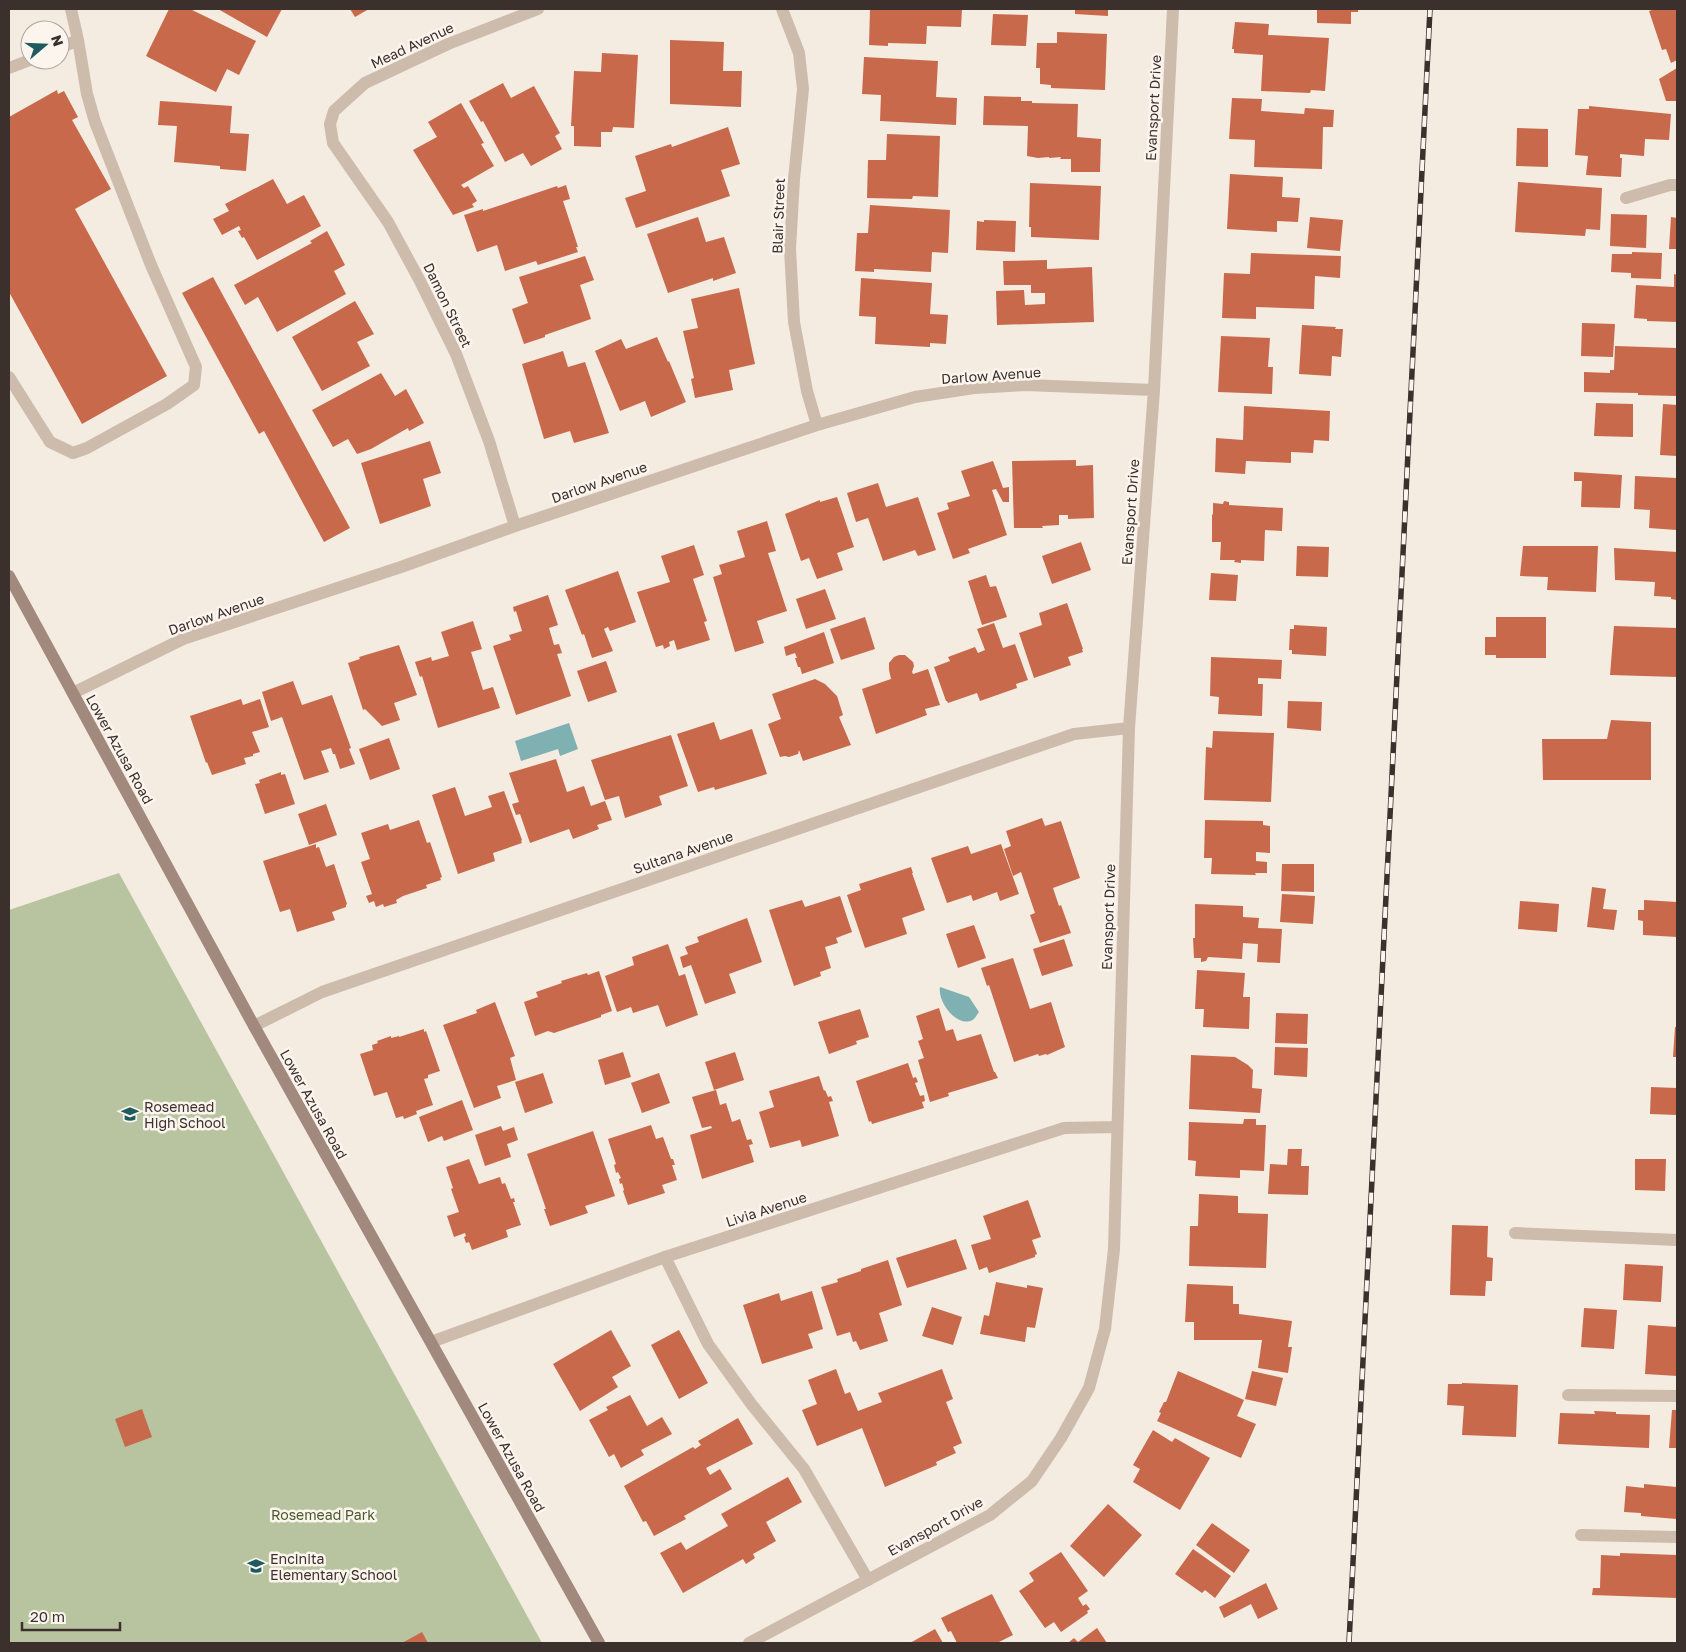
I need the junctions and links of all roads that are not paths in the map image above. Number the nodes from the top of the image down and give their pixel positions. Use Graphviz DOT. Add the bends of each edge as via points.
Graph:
graph roads {
  1 [pos="71,9"];
  2 [pos="538,9"];
  3 [pos="782,9"];
  4 [pos="1174,9"];
  5 [pos="78,40"];
  6 [pos="70,44"];
  7 [pos="334,110"];
  8 [pos="1677,185"];
  9 [pos="1626,198"];
  10 [pos="9,378"];
  11 [pos="1154,390"];
  12 [pos="817,425"];
  13 [pos="515,526"];
  14 [pos="9,576"];
  15 [pos="73,693"];
  16 [pos="1129,728"];
  17 [pos="254,1026"];
  18 [pos="1116,1127"];
  19 [pos="1515,1233"];
  20 [pos="1677,1240"];
  21 [pos="665,1257"];
  22 [pos="431,1342"];
  23 [pos="1568,1395"];
  24 [pos="1677,1396"];
  25 [pos="1581,1535"];
  26 [pos="1677,1537"];
  27 [pos="868,1580"];
  28 [pos="599,1643"];
  29 [pos="749,1643"];
  1 -- 5 [label="street"];
  2 -- 7 [label="street, Mead Avenue" via="448,44 365,83"];
  3 -- 12 [label="street, Blair Street" via="799,53 803,89 790,249 794,322"];
  4 -- 11 [label="street, Evansport Drive"];
  5 -- 6 [label="street"];
  5 -- 10 [label="street" via="95,122 196,367 194,386 167,404 73,453 50,442"];
  7 -- 13 [label="street, Damon Street" via="330,124 333,143 388,222 456,354 489,442"];
  8 -- 9 [label="street"];
  11 -- 12 [label="street, Darlow Avenue" via="1026,385 974,388 915,397"];
  11 -- 16 [label="street, Evansport Drive"];
  12 -- 13 [label="street, Darlow Avenue"];
  13 -- 15 [label="street, Darlow Avenue" via="183,639"];
  14 -- 15 [label="main road, Lower Azusa Road"];
  15 -- 17 [label="main road, Lower Azusa Road"];
  16 -- 17 [label="street, Sultana Avenue" via="1074,734 322,992"];
  16 -- 18 [label="street, Evansport Drive"];
  17 -- 22 [label="main road, Lower Azusa Road"];
  18 -- 21 [label="street, Livia Avenue" via="1064,1128"];
  18 -- 27 [label="street, Evansport Drive" via="1114,1249 1105,1329 1089,1388 1032,1481 990,1514"];
  19 -- 20 [label="street"];
  21 -- 22 [label="street, Livia Avenue"];
  21 -- 27 [label="street" via="708,1344 752,1405 804,1468"];
  22 -- 28 [label="main road, Lower Azusa Road"];
  23 -- 24 [label="street"];
  25 -- 26 [label="street"];
  27 -- 29 [label="street, Evansport Drive"];
}
